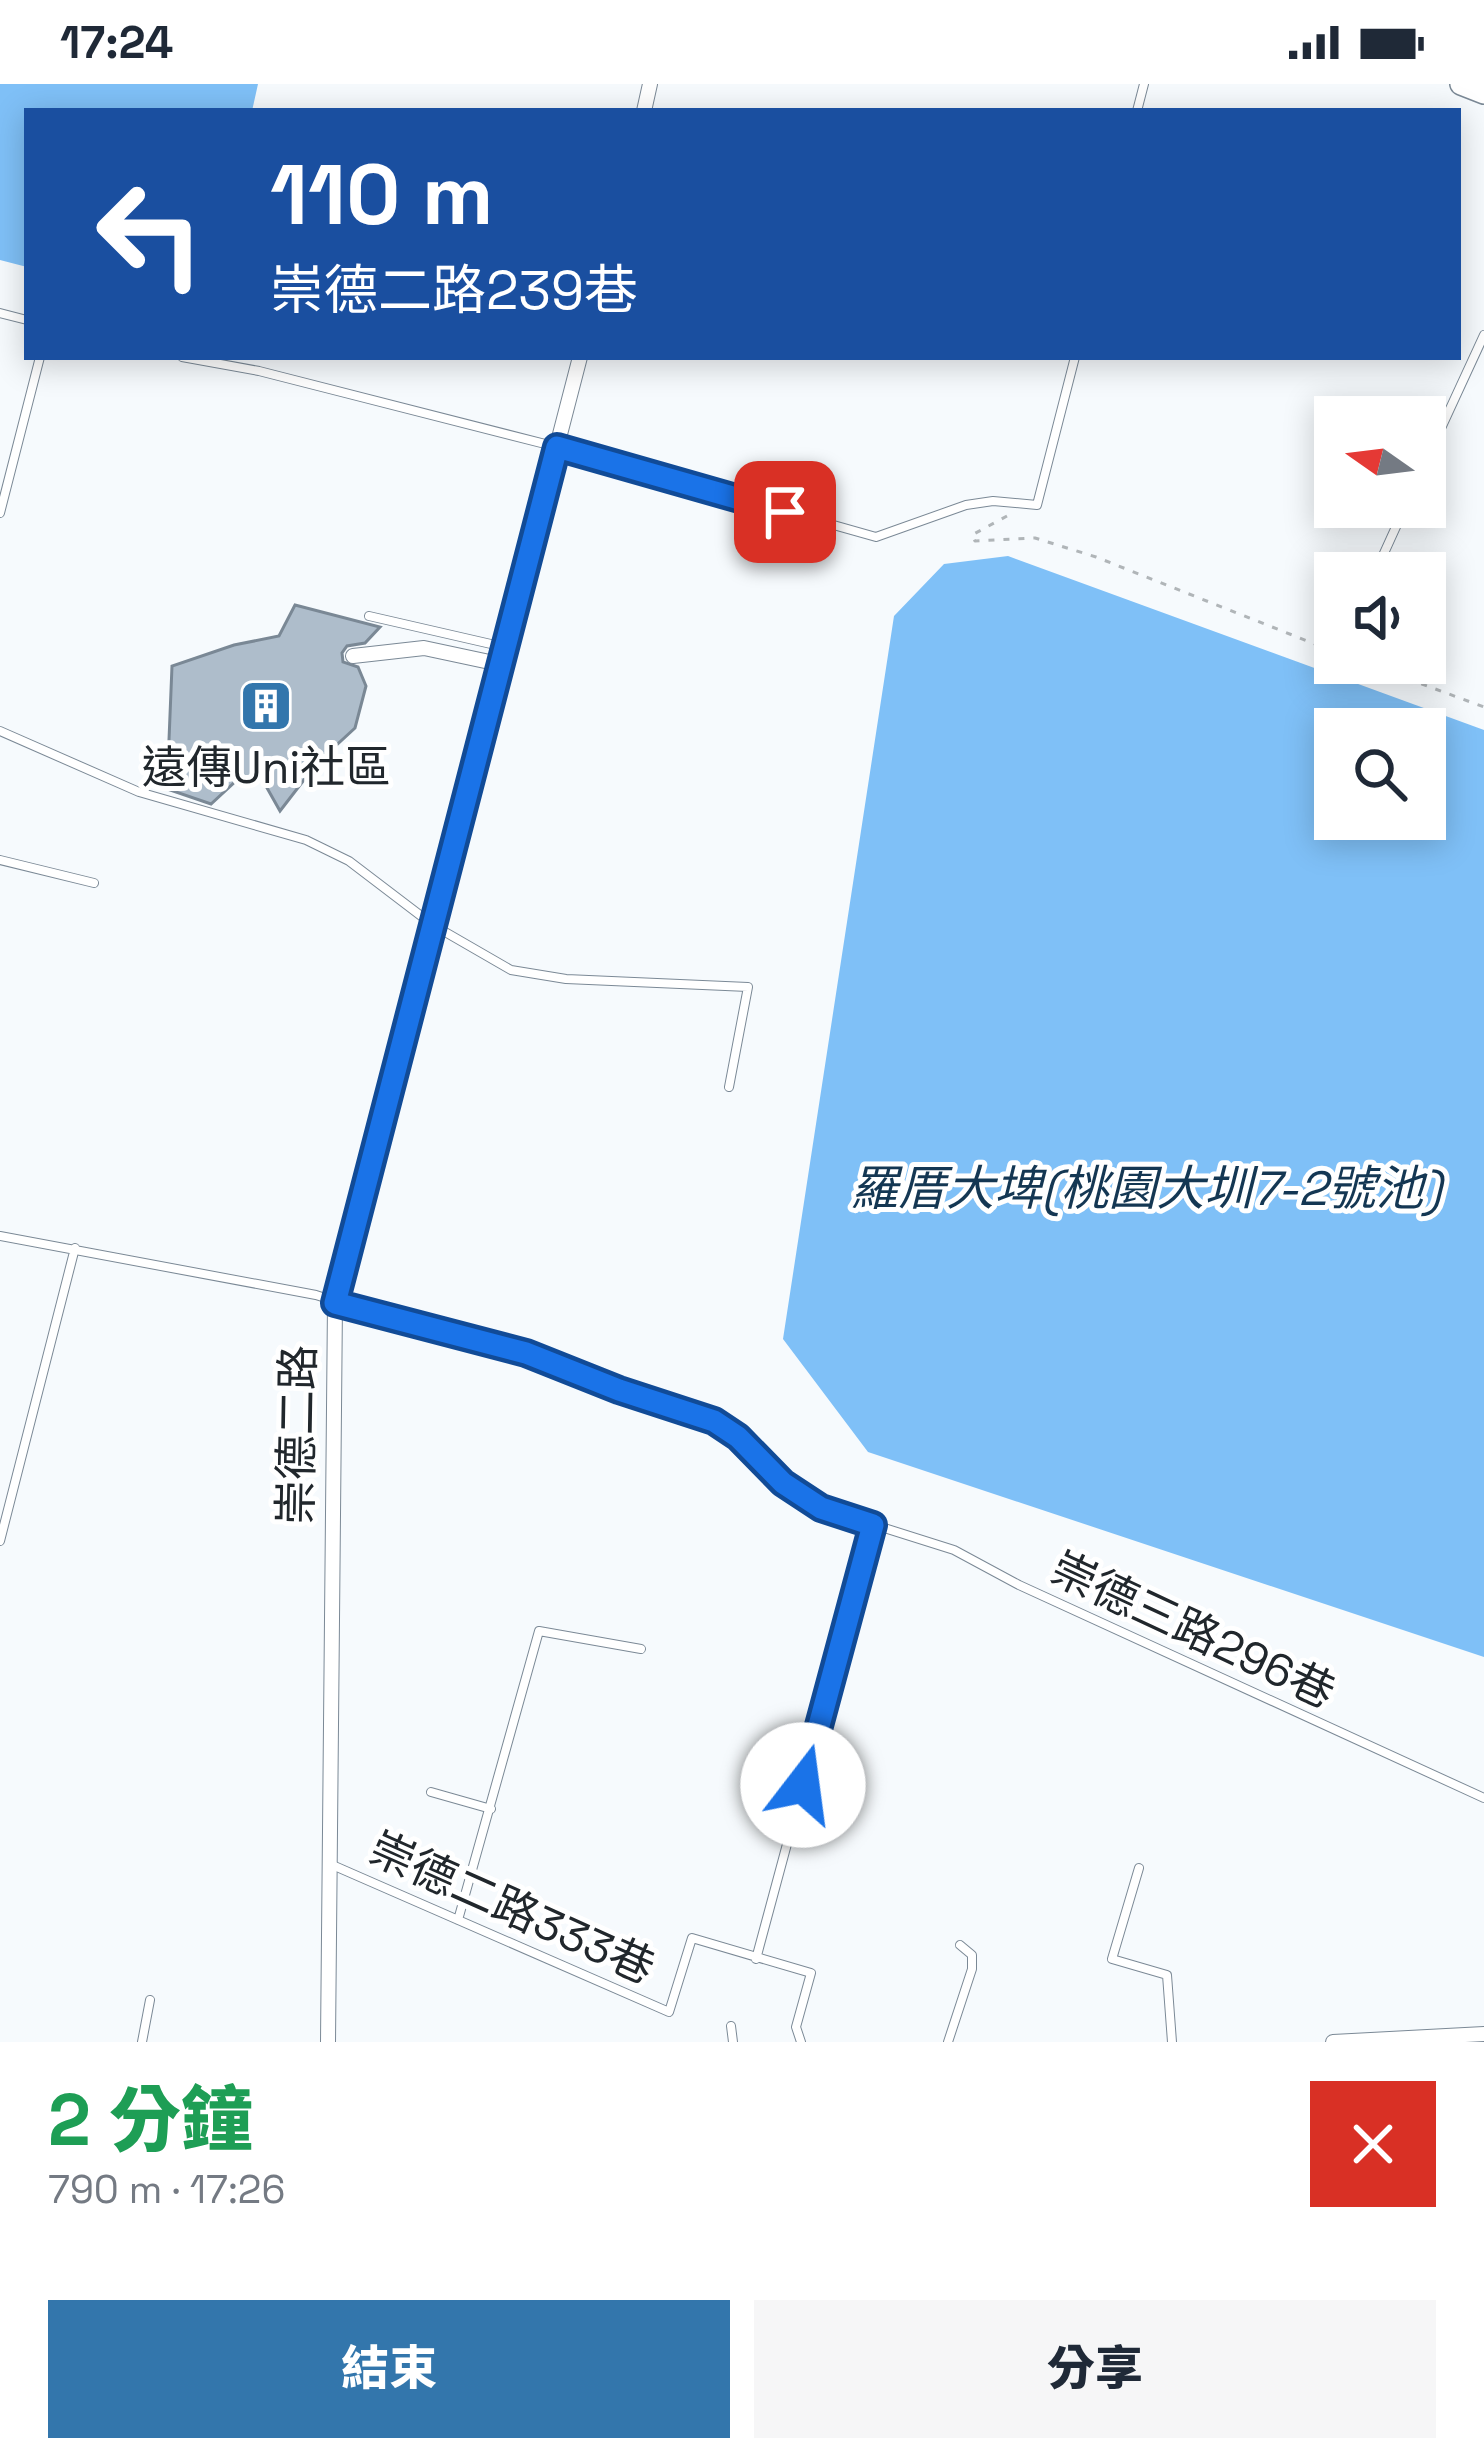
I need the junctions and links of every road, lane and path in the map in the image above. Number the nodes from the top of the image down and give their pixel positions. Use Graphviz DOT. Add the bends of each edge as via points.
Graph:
graph roads {
  1 [pos="1461,84"];
  2 [pos="1484,93"];
  3 [pos="1484,334"];
  4 [pos="39,360"];
  5 [pos="198,360"];
  6 [pos="579,360"];
  7 [pos="1074,360"];
  8 [pos="1446,418"];
  9 [pos="557,447"];
  10 [pos="1033,504"];
  11 [pos="0,513"];
  12 [pos="369,616"];
  13 [pos="1314,644"];
  14 [pos="505,647"];
  15 [pos="353,656"];
  16 [pos="500,664"];
  17 [pos="1423,684"];
  18 [pos="1484,706"];
  19 [pos="0,731"];
  20 [pos="0,860"];
  21 [pos="94,883"];
  22 [pos="433,926"];
  23 [pos="729,1087"];
  24 [pos="0,1236"];
  25 [pos="75,1248"];
  26 [pos="335,1303"];
  27 [pos="873,1525"];
  28 [pos="0,1541"];
  29 [pos="641,1649"];
  30 [pos="431,1792"];
  31 [pos="1484,1798"];
  32 [pos="490,1809"];
  33 [pos="329,1863"];
  34 [pos="1139,1868"];
  35 [pos="458,1920"];
  36 [pos="960,1945"];
  37 [pos="756,1959"];
  38 [pos="150,2000"];
  39 [pos="731,2026"];
  40 [pos="1484,2034"];
  41 [pos="142,2042"];
  42 [pos="328,2042"];
  43 [pos="733,2042"];
  44 [pos="801,2042"];
  45 [pos="948,2042"];
  46 [pos="1172,2042"];
  47 [pos="1333,2042"];
  1 -- 2 [label="street"];
  3 -- 8 [label="lane"];
  4 -- 11 [label="lane"];
  5 -- 9 [label="lane"];
  6 -- 9 [label="street, 崇德二路"];
  7 -- 10 [label="lane"];
  9 -- 10 [label="lane" via="876,537 966,506"];
  9 -- 14 [label="street, 崇德二路"];
  10 -- 13 [label="path" via="972,535 975,541 1035,538"];
  12 -- 14 [label="lane"];
  14 -- 16 [label="street, 崇德二路"];
  15 -- 16 [label="street" via="424,648"];
  16 -- 22 [label="street, 崇德二路"];
  17 -- 18 [label="path"];
  19 -- 22 [label="lane" via="139,792 305,840 349,861"];
  20 -- 21 [label="lane"];
  22 -- 23 [label="lane" via="526,973 748,986"];
  22 -- 26 [label="street, 崇德二路"];
  24 -- 25 [label="lane, 崇德三路296巷"];
  25 -- 26 [label="lane, 崇德三路296巷"];
  25 -- 28 [label="lane"];
  26 -- 27 [label="lane, 崇德三路296巷" via="526,1353 714,1421 821,1508"];
  26 -- 33 [label="street, 崇德二路"];
  27 -- 31 [label="lane, 崇德三路296巷" via="954,1550"];
  27 -- 37 [label="lane"];
  29 -- 32 [label="lane" via="539,1631"];
  30 -- 32 [label="lane"];
  32 -- 35 [label="lane"];
  33 -- 35 [label="lane, 崇德二路333巷"];
  33 -- 42 [label="street, 崇德二路"];
  34 -- 46 [label="lane" via="1112,1959 1167,1975"];
  35 -- 37 [label="lane, 崇德二路333巷" via="668,2012 692,1938"];
  36 -- 45 [label="lane" via="972,1955 971,1969"];
  37 -- 44 [label="lane" via="811,1973 796,2027"];
  38 -- 41 [label="lane"];
  39 -- 43 [label="lane"];
  40 -- 47 [label="street"];
}
